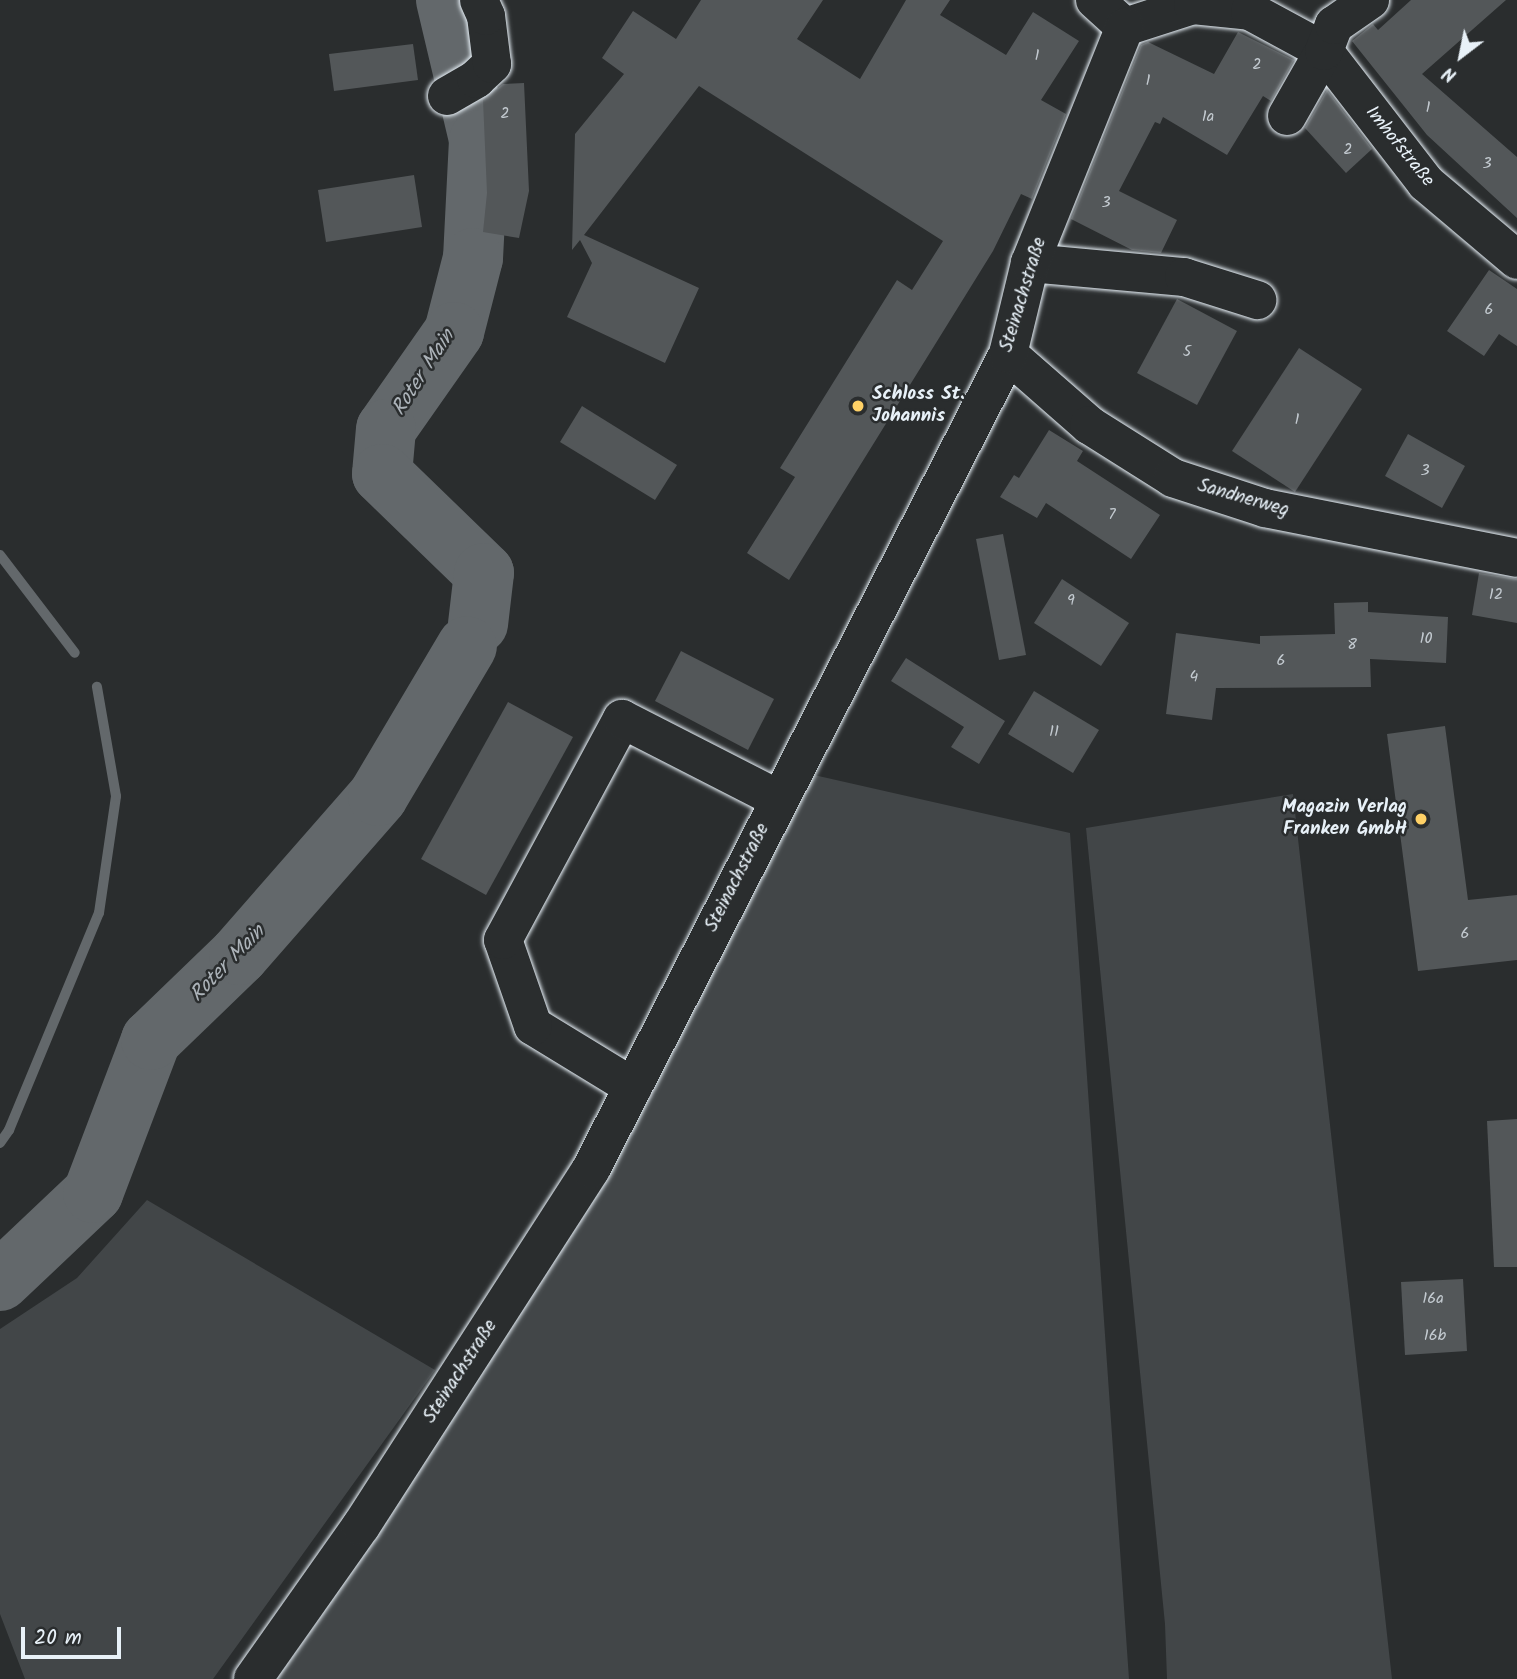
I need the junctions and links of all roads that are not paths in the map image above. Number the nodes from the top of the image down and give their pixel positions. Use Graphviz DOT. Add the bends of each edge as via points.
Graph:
graph roads {
  1 [pos="479,0"];
  2 [pos="1095,0"];
  3 [pos="1370,0"];
  4 [pos="1125,27"];
  5 [pos="1324,51"];
  6 [pos="462,88"];
  7 [pos="1287,116"];
  8 [pos="1517,260"];
  9 [pos="1030,263"];
  10 [pos="1256,300"];
  11 [pos="1008,354"];
  12 [pos="1517,558"];
  13 [pos="778,799"];
  14 [pos="633,1087"];
  15 [pos="253,1679"];
  1 -- 6 [label="street" via="486,16 492,64"];
  2 -- 4 [label="street"];
  3 -- 5 [label="street" via="1334,25"];
  4 -- 5 [label="street" via="1193,5 1250,11"];
  4 -- 9 [label="street, Steinachstraße"];
  5 -- 7 [label="street"];
  5 -- 8 [label="street, Imhofstraße" via="1426,183"];
  9 -- 10 [label="street" via="1184,277"];
  9 -- 11 [label="street, Steinachstraße"];
  11 -- 12 [label="street, Sandnerweg" via="1089,425 1173,478 1265,508"];
  11 -- 13 [label="street, Steinachstraße"];
  13 -- 14 [label="street, Steinachstraße"];
  13 -- 14 [label="street" via="622,719 503,940 533,1026"];
  14 -- 15 [label="street, Steinachstraße" via="592,1169 361,1526"];
}
